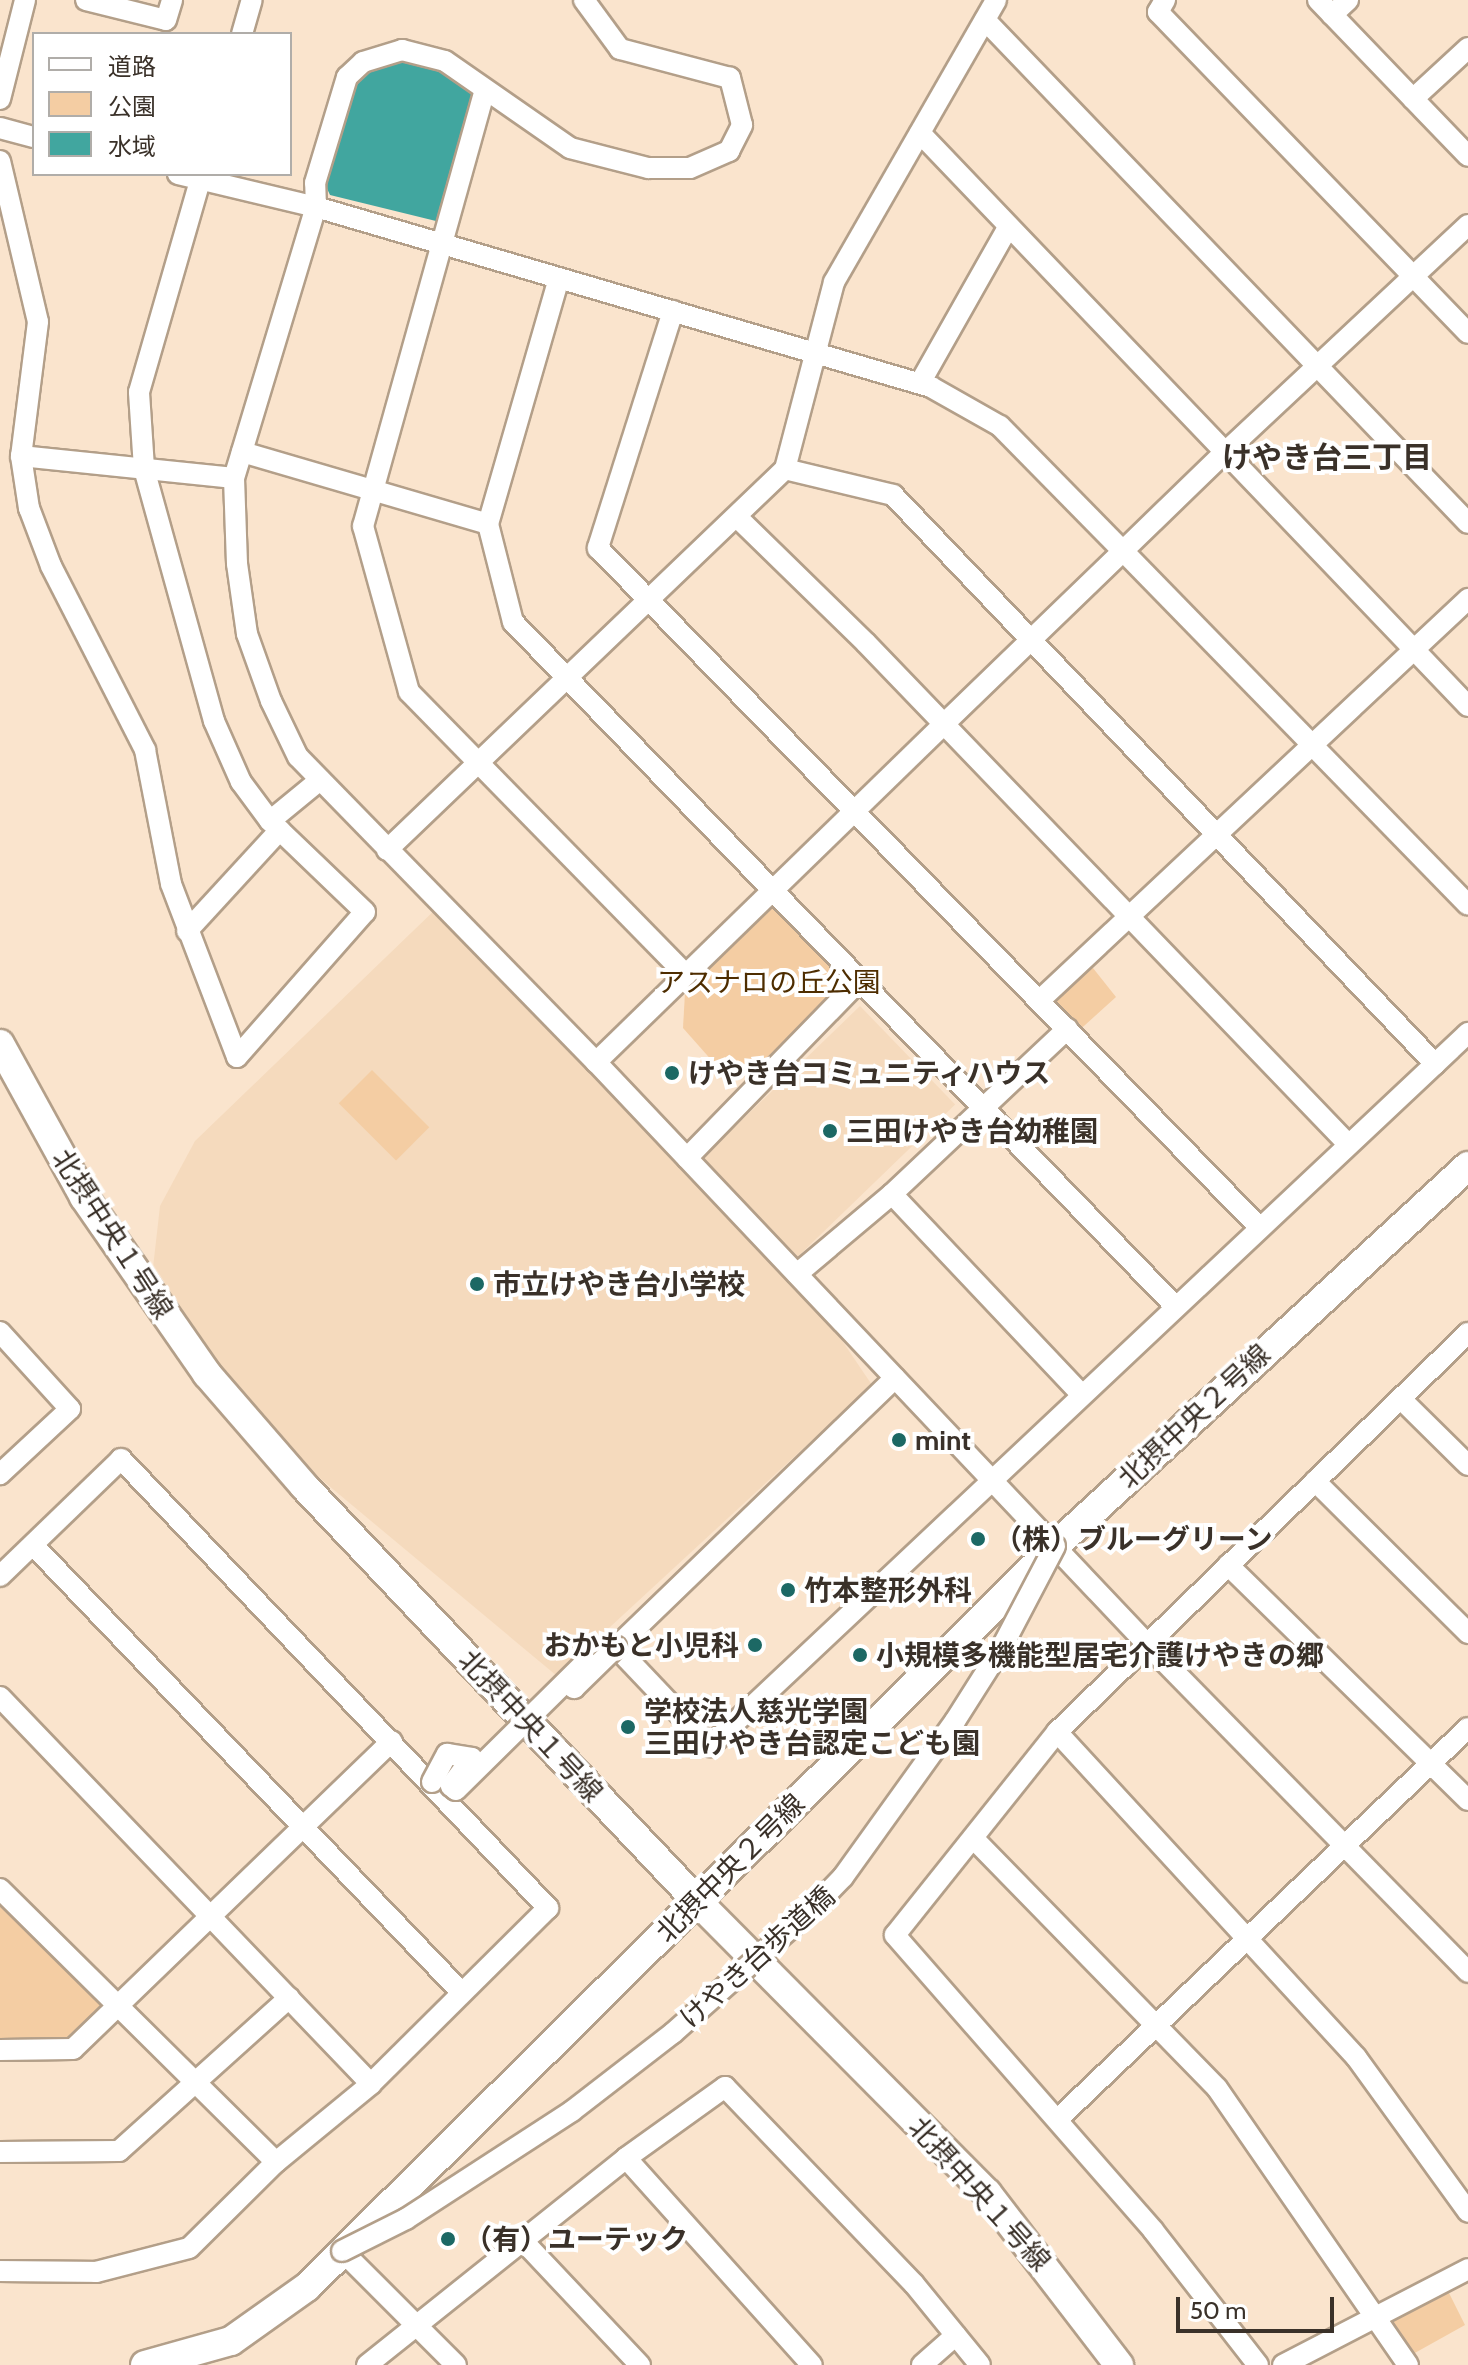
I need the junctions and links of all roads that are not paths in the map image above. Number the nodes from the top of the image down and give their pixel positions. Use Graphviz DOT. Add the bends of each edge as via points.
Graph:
graph roads {
  1 [pos="25,0"];
  2 [pos="86,0"];
  3 [pos="172,0"];
  4 [pos="252,0"];
  5 [pos="584,0"];
  6 [pos="996,0"];
  7 [pos="1348,0"];
  8 [pos="1157,4"];
  9 [pos="1325,7"];
  10 [pos="985,20"];
  11 [pos="243,32"];
  12 [pos="1468,48"];
  13 [pos="484,93"];
  14 [pos="0,99"];
  15 [pos="1413,99"];
  16 [pos="0,128"];
  17 [pos="920,133"];
  18 [pos="32,136"];
  19 [pos="1468,156"];
  20 [pos="0,161"];
  21 [pos="201,177"];
  22 [pos="316,207"];
  23 [pos="1468,225"];
  24 [pos="1009,226"];
  25 [pos="445,245"];
  26 [pos="1413,276"];
  27 [pos="559,278"];
  28 [pos="673,311"];
  29 [pos="1468,333"];
  30 [pos="813,352"];
  31 [pos="1317,366"];
  32 [pos="920,383"];
  33 [pos="242,452"];
  34 [pos="1225,452"];
  35 [pos="21,456"];
  36 [pos="144,468"];
  37 [pos="785,469"];
  38 [pos="234,478"];
  39 [pos="373,492"];
  40 [pos="739,519"];
  41 [pos="1468,523"];
  42 [pos="488,524"];
  43 [pos="1123,551"];
  44 [pos="1468,599"];
  45 [pos="650,601"];
  46 [pos="1031,640"];
  47 [pos="1414,649"];
  48 [pos="568,679"];
  49 [pos="1468,706"];
  50 [pos="944,724"];
  51 [pos="1312,745"];
  52 [pos="479,763"];
  53 [pos="320,780"];
  54 [pos="855,811"];
  55 [pos="275,825"];
  56 [pos="1216,835"];
  57 [pos="387,850"];
  58 [pos="771,892"];
  59 [pos="1468,905"];
  60 [pos="1129,916"];
  61 [pos="187,931"];
  62 [pos="686,975"];
  63 [pos="857,983"];
  64 [pos="1040,1000"];
  65 [pos="1067,1029"];
  66 [pos="1468,1033"];
  67 [pos="0,1044"];
  68 [pos="596,1062"];
  69 [pos="1435,1064"];
  70 [pos="982,1110"];
  71 [pos="1348,1144"];
  72 [pos="687,1158"];
  73 [pos="1468,1166"];
  74 [pos="892,1194"];
  75 [pos="1259,1227"];
  76 [pos="797,1274"];
  77 [pos="1175,1306"];
  78 [pos="0,1332"];
  79 [pos="1468,1333"];
  80 [pos="895,1378"];
  81 [pos="1081,1394"];
  82 [pos="1401,1399"];
  83 [pos="1468,1465"];
  84 [pos="0,1474"];
  85 [pos="990,1478"];
  86 [pos="1315,1481"];
  87 [pos="33,1545"];
  88 [pos="1055,1546"];
  89 [pos="1228,1565"];
  90 [pos="0,1576"];
  91 [pos="1468,1633"];
  92 [pos="1147,1644"];
  93 [pos="616,1647"];
  94 [pos="0,1697"];
  95 [pos="1468,1728"];
  96 [pos="1057,1732"];
  97 [pos="392,1741"];
  98 [pos="1432,1764"];
  99 [pos="432,1782"];
  100 [pos="1468,1800"];
  101 [pos="303,1828"];
  102 [pos="973,1838"];
  103 [pos="1346,1849"];
  104 [pos="0,1889"];
  105 [pos="697,1901"];
  106 [pos="210,1918"];
  107 [pos="1246,1942"];
  108 [pos="1468,1972"];
  109 [pos="462,1993"];
  110 [pos="289,1998"];
  111 [pos="118,2007"];
  112 [pos="1156,2028"];
  113 [pos="0,2050"];
  114 [pos="194,2084"];
  115 [pos="371,2084"];
  116 [pos="1059,2118"];
  117 [pos="0,2152"];
  118 [pos="626,2158"];
  119 [pos="276,2162"];
  120 [pos="1468,2212"];
  121 [pos="524,2242"];
  122 [pos="342,2251"];
  123 [pos="1468,2269"];
  124 [pos="0,2271"];
  125 [pos="1377,2315"];
  126 [pos="417,2323"];
  127 [pos="956,2335"];
  128 [pos="145,2365"];
  129 [pos="367,2365"];
  130 [pos="456,2365"];
  131 [pos="640,2365"];
  132 [pos="812,2365"];
  133 [pos="922,2365"];
  134 [pos="980,2365"];
  135 [pos="1119,2365"];
  136 [pos="1258,2365"];
  137 [pos="1283,2365"];
  138 [pos="1408,2365"];
  1 -- 14 [label="street"];
  2 -- 3 [label="street" via="166,20"];
  4 -- 11 [label="street"];
  5 -- 13 [label="street" via="620,49 730,78 742,125 729,151 690,168 648,168 570,148"];
  6 -- 10 [label="street"];
  7 -- 9 [label="street"];
  8 -- 26 [label="street"];
  9 -- 15 [label="street"];
  10 -- 17 [label="street"];
  10 -- 31 [label="street"];
  12 -- 15 [label="street"];
  13 -- 22 [label="street" via="445,61 422,53 402,50 363,62 347,77 339,98 315,183"];
  13 -- 25 [label="street"];
  15 -- 19 [label="street"];
  16 -- 18 [label="street"];
  17 -- 24 [label="street"];
  17 -- 30 [label="street" via="834,282"];
  20 -- 35 [label="street" via="38,322"];
  21 -- 22 [label="street"];
  21 -- 36 [label="street" via="139,392"];
  22 -- 25 [label="street"];
  22 -- 33 [label="street"];
  23 -- 26 [label="street"];
  24 -- 32 [label="street"];
  24 -- 34 [label="street"];
  25 -- 27 [label="street"];
  25 -- 39 [label="street"];
  26 -- 29 [label="street"];
  26 -- 31 [label="street"];
  27 -- 28 [label="street"];
  27 -- 42 [label="street"];
  28 -- 30 [label="street"];
  28 -- 45 [label="street" via="598,548"];
  30 -- 32 [label="street"];
  30 -- 37 [label="street"];
  31 -- 34 [label="street"];
  31 -- 41 [label="street"];
  32 -- 43 [label="street" via="1000,426"];
  33 -- 38 [label="street"];
  33 -- 39 [label="street"];
  34 -- 43 [label="street"];
  34 -- 47 [label="street"];
  35 -- 36 [label="street"];
  35 -- 61 [label="street" via="29,508 51,566 145,750 158,831"];
  36 -- 38 [label="street"];
  36 -- 55 [label="street" via="214,721 241,782"];
  37 -- 40 [label="street"];
  37 -- 46 [label="street" via="893,495"];
  38 -- 53 [label="street" via="237,564 247,634 277,715 298,757"];
  39 -- 42 [label="street"];
  39 -- 52 [label="street" via="363,526 409,692"];
  40 -- 45 [label="street"];
  40 -- 50 [label="street"];
  42 -- 48 [label="street" via="513,622"];
  43 -- 46 [label="street"];
  43 -- 51 [label="street"];
  44 -- 47 [label="street"];
  45 -- 48 [label="street"];
  45 -- 54 [label="street"];
  46 -- 50 [label="street"];
  46 -- 56 [label="street"];
  47 -- 49 [label="street"];
  47 -- 51 [label="street"];
  48 -- 52 [label="street"];
  48 -- 58 [label="street"];
  50 -- 54 [label="street"];
  50 -- 60 [label="street"];
  51 -- 56 [label="street"];
  51 -- 59 [label="street"];
  52 -- 57 [label="street"];
  52 -- 62 [label="street"];
  53 -- 55 [label="street"];
  53 -- 57 [label="street"];
  54 -- 58 [label="street"];
  54 -- 64 [label="street"];
  55 -- 61 [label="street"];
  55 -- 61 [label="street" via="365,912 237,1057"];
  56 -- 60 [label="street"];
  56 -- 69 [label="street"];
  57 -- 68 [label="street"];
  58 -- 62 [label="street"];
  58 -- 63 [label="street"];
  60 -- 64 [label="street"];
  60 -- 71 [label="street"];
  62 -- 68 [label="street"];
  63 -- 70 [label="street"];
  63 -- 72 [label="street"];
  64 -- 65 [label="street"];
  65 -- 70 [label="street"];
  65 -- 75 [label="street"];
  66 -- 69 [label="street"];
  67 -- 105 [label="street, 北摂中央１号線" via="84,1197 207,1374 304,1486"];
  68 -- 72 [label="street"];
  69 -- 71 [label="street"];
  70 -- 74 [label="street"];
  70 -- 77 [label="street"];
  71 -- 75 [label="street"];
  72 -- 76 [label="street"];
  73 -- 88 [label="street, 北摂中央２号線"];
  74 -- 76 [label="street"];
  74 -- 81 [label="street"];
  75 -- 77 [label="street"];
  76 -- 80 [label="street"];
  77 -- 81 [label="street"];
  78 -- 84 [label="street" via="70,1409"];
  79 -- 82 [label="street"];
  80 -- 85 [label="street"];
  80 -- 93 [label="street"];
  81 -- 85 [label="street"];
  82 -- 83 [label="street"];
  82 -- 86 [label="street"];
  85 -- 88 [label="street"];
  85 -- 93 [label="street" via="710,1746"];
  86 -- 89 [label="street"];
  86 -- 91 [label="street"];
  87 -- 90 [label="street"];
  87 -- 97 [label="street" via="121,1459"];
  87 -- 101 [label="street"];
  88 -- 92 [label="street"];
  88 -- 105 [label="street, 北摂中央２号線"];
  88 -- 122 [label="street, けやき台歩道橋, bridge" via="1002,1647 955,1721 843,1877 811,1910 673,2033 572,2111 406,2219"];
  89 -- 92 [label="street"];
  89 -- 98 [label="street"];
  92 -- 96 [label="street"];
  92 -- 103 [label="street"];
  93 -- 99 [label="street, bridge" via="574,1688 570,1684 590,1665 586,1662 456,1790 451,1786 472,1758 447,1754"];
  94 -- 106 [label="street"];
  95 -- 98 [label="street"];
  96 -- 102 [label="street"];
  96 -- 107 [label="street"];
  97 -- 99 [label="street"];
  97 -- 101 [label="street"];
  98 -- 100 [label="street"];
  98 -- 103 [label="street"];
  99 -- 109 [label="street" via="548,1908"];
  101 -- 106 [label="street"];
  101 -- 109 [label="street"];
  102 -- 112 [label="street"];
  102 -- 116 [label="street" via="895,1935"];
  103 -- 107 [label="street"];
  103 -- 108 [label="street"];
  104 -- 111 [label="street"];
  105 -- 122 [label="street, 北摂中央２号線"];
  105 -- 135 [label="street, 北摂中央１号線" via="987,2193"];
  106 -- 110 [label="street"];
  106 -- 111 [label="street"];
  107 -- 112 [label="street"];
  107 -- 120 [label="street" via="1356,2057"];
  109 -- 115 [label="street"];
  110 -- 114 [label="street"];
  110 -- 115 [label="street"];
  111 -- 113 [label="street" via="73,2049"];
  111 -- 114 [label="street"];
  112 -- 116 [label="street"];
  112 -- 125 [label="street" via="1217,2088"];
  114 -- 117 [label="street" via="119,2151"];
  114 -- 119 [label="street"];
  115 -- 119 [label="street"];
  116 -- 136 [label="street"];
  118 -- 121 [label="street"];
  118 -- 127 [label="street" via="725,2087"];
  118 -- 132 [label="street"];
  119 -- 124 [label="street" via="189,2248 96,2272"];
  121 -- 126 [label="street"];
  121 -- 131 [label="street"];
  122 -- 126 [label="street"];
  122 -- 128 [label="street, 北摂中央２号線" via="265,2321 208,2350"];
  123 -- 125 [label="street" via="1388,2314"];
  125 -- 137 [label="street"];
  125 -- 138 [label="street"];
  126 -- 129 [label="street"];
  126 -- 130 [label="street"];
  127 -- 133 [label="street"];
  127 -- 134 [label="street"];
}
